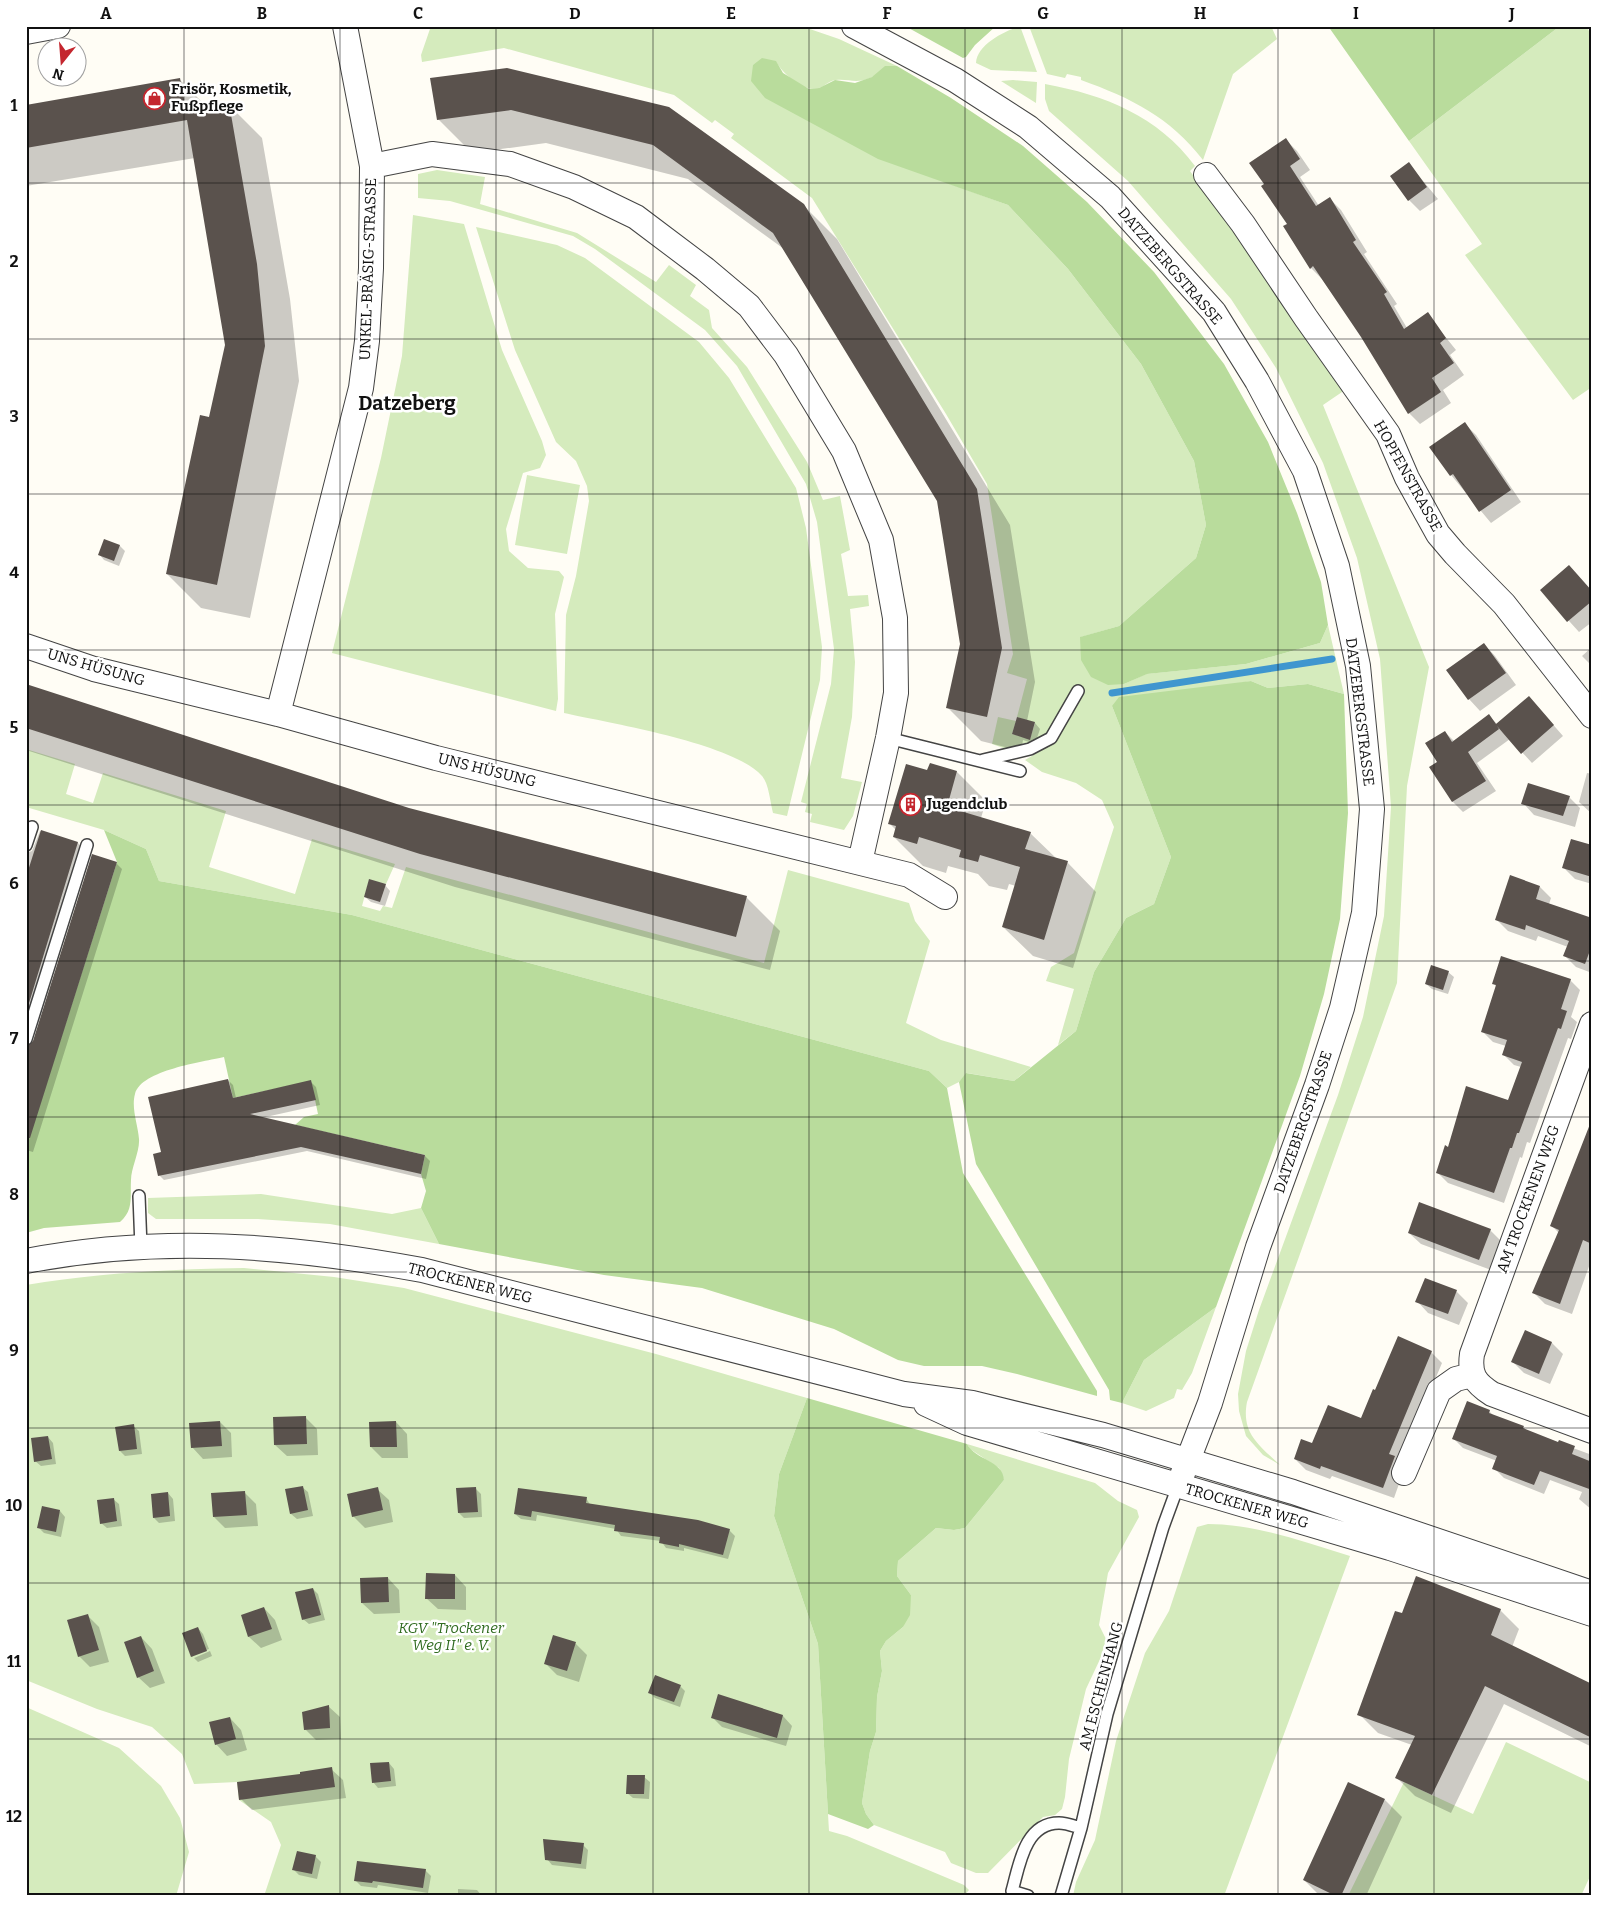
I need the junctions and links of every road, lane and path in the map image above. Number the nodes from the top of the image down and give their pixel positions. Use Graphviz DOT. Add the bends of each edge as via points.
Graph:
graph roads {
  1 [pos="58,26"];
  2 [pos="345,26"];
  3 [pos="854,26"];
  4 [pos="26,32"];
  5 [pos="372,166"];
  6 [pos="1206,174"];
  7 [pos="26,646"];
  8 [pos="1078,691"];
  9 [pos="278,714"];
  10 [pos="1592,716"];
  11 [pos="888,738"];
  12 [pos="981,760"];
  13 [pos="1020,771"];
  14 [pos="32,827"];
  15 [pos="26,845"];
  16 [pos="87,845"];
  17 [pos="860,862"];
  18 [pos="945,897"];
  19 [pos="1592,1024"];
  20 [pos="26,1040"];
  21 [pos="139,1196"];
  22 [pos="141,1247"];
  23 [pos="26,1261"];
  24 [pos="1472,1376"];
  25 [pos="904,1394"];
  26 [pos="1592,1431"];
  27 [pos="1188,1461"];
  28 [pos="1404,1474"];
  29 [pos="1178,1486"];
  30 [pos="1592,1593"];
  31 [pos="1592,1614"];
  32 [pos="1081,1828"];
  33 [pos="1028,1896"];
  34 [pos="1061,1896"];
  1 -- 4 [label="street"];
  2 -- 5 [label="street, UNKEL-BRÄSIG-STRASSE"];
  3 -- 27 [label="street, DATZEBERGSTRASSE" via="955,80 1028,127 1110,197 1208,305 1257,380 1305,472 1336,566 1358,666 1372,809 1364,913 1342,1008 1318,1085 1258,1247 1210,1404"];
  5 -- 9 [label="street, UNKEL-BRÄSIG-STRASSE" via="371,268 361,388"];
  5 -- 11 [label="street" via="432,154 510,164 574,187 636,217 749,306 786,355 844,451 881,540 895,618 897,673"];
  6 -- 10 [label="street, HOPFENSTRASSE" via="1388,434 1407,478 1438,534 1504,604"];
  7 -- 9 [label="street, UNS HÜSUNG" via="94,669"];
  8 -- 12 [label="lane" via="1051,738 1030,749"];
  9 -- 17 [label="street, UNS HÜSUNG" via="436,758"];
  11 -- 12 [label="lane"];
  11 -- 17 [label="street"];
  12 -- 13 [label="lane"];
  14 -- 15 [label="lane"];
  16 -- 20 [label="lane"];
  17 -- 18 [label="street, UNS HÜSUNG" via="909,875"];
  19 -- 24 [label="street, AM TROCKENEN WEG" via="1472,1354"];
  21 -- 22 [label="lane"];
  22 -- 23 [label="street, TROCKENER WEG" via="66,1253"];
  22 -- 25 [label="street, TROCKENER WEG" via="221,1245 285,1249 422,1270"];
  24 -- 26 [label="street" via="1477,1384 1492,1394"];
  24 -- 28 [label="street" via="1456,1379 1439,1391"];
  25 -- 27 [label="street, TROCKENER WEG" via="972,1403 1103,1435"];
  25 -- 29 [label="street, TROCKENER WEG" via="967,1423"];
  27 -- 29 [label="street, DATZEBERGSTRASSE"];
  27 -- 30 [label="street, TROCKENER WEG"];
  29 -- 31 [label="street, TROCKENER WEG" via="1399,1551"];
  29 -- 32 [label="lane, AM ESCHENHANG" via="1107,1714"];
  32 -- 33 [label="lane" via="1053,1824 1042,1828 1029,1840 1020,1858 1012,1891"];
  32 -- 34 [label="lane, AM ESCHENHANG"];
}
